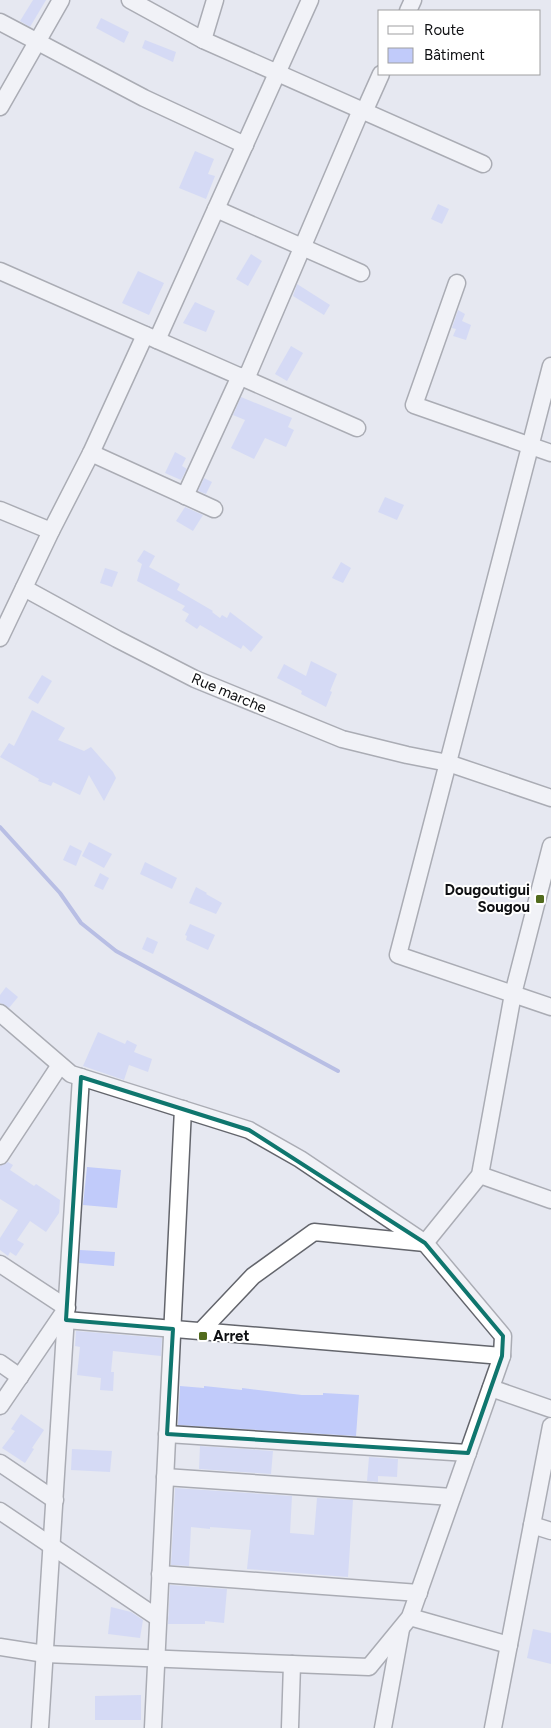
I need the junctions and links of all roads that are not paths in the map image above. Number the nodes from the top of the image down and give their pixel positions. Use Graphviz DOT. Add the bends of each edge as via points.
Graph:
graph roads {
  1 [pos="61,0"];
  2 [pos="130,0"];
  3 [pos="215,0"];
  4 [pos="310,0"];
  5 [pos="0,22"];
  6 [pos="203,40"];
  7 [pos="38,41"];
  8 [pos="276,74"];
  9 [pos="380,75"];
  10 [pos="0,107"];
  11 [pos="362,111"];
  12 [pos="245,145"];
  13 [pos="483,164"];
  14 [pos="216,209"];
  15 [pos="302,248"];
  16 [pos="0,271"];
  17 [pos="360,273"];
  18 [pos="458,283"];
  19 [pos="151,337"];
  20 [pos="551,366"];
  21 [pos="243,378"];
  22 [pos="357,428"];
  23 [pos="530,446"];
  24 [pos="92,453"];
  25 [pos="551,453"];
  26 [pos="185,496"];
  27 [pos="214,509"];
  28 [pos="0,510"];
  29 [pos="51,531"];
  30 [pos="24,588"];
  31 [pos="0,638"];
  32 [pos="448,763"];
  33 [pos="551,798"];
  34 [pos="551,846"];
  35 [pos="513,994"];
  36 [pos="551,1007"];
  37 [pos="0,1013"];
  38 [pos="60,1065"];
  39 [pos="81,1077"];
  40 [pos="183,1109"];
  41 [pos="0,1156"];
  42 [pos="480,1176"];
  43 [pos="551,1200"];
  44 [pos="425,1243"];
  45 [pos="0,1264"];
  46 [pos="66,1314"];
  47 [pos="173,1329"];
  48 [pos="201,1331"];
  49 [pos="502,1356"];
  50 [pos="0,1364"];
  51 [pos="20,1377"];
  52 [pos="491,1388"];
  53 [pos="0,1406"];
  54 [pos="551,1409"];
  55 [pos="551,1426"];
  56 [pos="167,1434"];
  57 [pos="468,1453"];
  58 [pos="0,1463"];
  59 [pos="165,1477"];
  60 [pos="452,1497"];
  61 [pos="55,1500"];
  62 [pos="0,1511"];
  63 [pos="532,1525"];
  64 [pos="551,1531"];
  65 [pos="52,1547"];
  66 [pos="160,1574"];
  67 [pos="419,1594"];
  68 [pos="158,1618"];
  69 [pos="406,1622"];
  70 [pos="509,1645"];
  71 [pos="0,1647"];
  72 [pos="45,1654"];
  73 [pos="156,1659"];
  74 [pos="292,1664"];
  75 [pos="40,1728"];
  76 [pos="153,1728"];
  77 [pos="290,1728"];
  78 [pos="383,1728"];
  79 [pos="493,1728"];
  1 -- 7 [label="street"];
  2 -- 6 [label="street"];
  3 -- 6 [label="street"];
  4 -- 8 [label="street"];
  5 -- 7 [label="street"];
  6 -- 8 [label="street"];
  7 -- 10 [label="street"];
  7 -- 12 [label="street" via="144,98"];
  8 -- 11 [label="street"];
  8 -- 12 [label="street"];
  9 -- 11 [label="street"];
  11 -- 13 [label="street"];
  11 -- 15 [label="street"];
  12 -- 14 [label="street"];
  14 -- 15 [label="street"];
  14 -- 19 [label="street"];
  15 -- 17 [label="street"];
  15 -- 21 [label="street"];
  16 -- 19 [label="street"];
  18 -- 23 [label="street" via="414,405"];
  19 -- 21 [label="street"];
  19 -- 24 [label="street"];
  20 -- 23 [label="street"];
  21 -- 22 [label="street"];
  21 -- 26 [label="street"];
  23 -- 25 [label="street"];
  23 -- 32 [label="street"];
  24 -- 26 [label="street"];
  24 -- 29 [label="street"];
  26 -- 27 [label="street"];
  28 -- 29 [label="street"];
  29 -- 30 [label="street"];
  30 -- 31 [label="street"];
  30 -- 32 [label="street, Rue marche" via="204,683 342,739"];
  32 -- 33 [label="street, Rue marche"];
  32 -- 35 [label="street" via="398,955"];
  34 -- 35 [label="street"];
  35 -- 36 [label="street"];
  35 -- 42 [label="street"];
  37 -- 38 [label="street"];
  38 -- 39 [label="street"];
  38 -- 41 [label="street"];
  39 -- 40 [label="street"];
  39 -- 46 [label="street"];
  40 -- 44 [label="street" via="250,1130 300,1159"];
  40 -- 47 [label="street"];
  42 -- 43 [label="street"];
  42 -- 44 [label="street"];
  44 -- 48 [label="street" via="314,1232 253,1276"];
  44 -- 49 [label="street" via="503,1336"];
  45 -- 46 [label="street"];
  46 -- 47 [label="street"];
  46 -- 51 [label="street"];
  46 -- 61 [label="street"];
  47 -- 48 [label="street"];
  47 -- 56 [label="street"];
  48 -- 49 [label="street"];
  49 -- 52 [label="street"];
  50 -- 51 [label="street"];
  51 -- 53 [label="street"];
  52 -- 54 [label="street"];
  52 -- 57 [label="street"];
  55 -- 63 [label="street"];
  56 -- 57 [label="street"];
  56 -- 59 [label="street"];
  57 -- 60 [label="street"];
  58 -- 61 [label="street"];
  59 -- 60 [label="street"];
  59 -- 66 [label="street"];
  60 -- 67 [label="street"];
  61 -- 65 [label="street"];
  62 -- 65 [label="street"];
  63 -- 64 [label="street"];
  63 -- 70 [label="street"];
  65 -- 68 [label="street"];
  65 -- 72 [label="street"];
  66 -- 67 [label="street"];
  66 -- 68 [label="street"];
  67 -- 69 [label="street"];
  68 -- 73 [label="street"];
  69 -- 70 [label="street"];
  69 -- 74 [label="street" via="369,1667"];
  69 -- 78 [label="street"];
  70 -- 79 [label="street"];
  71 -- 72 [label="street"];
  72 -- 73 [label="street"];
  72 -- 75 [label="street"];
  73 -- 74 [label="street"];
  73 -- 76 [label="street"];
  74 -- 77 [label="street"];
}
